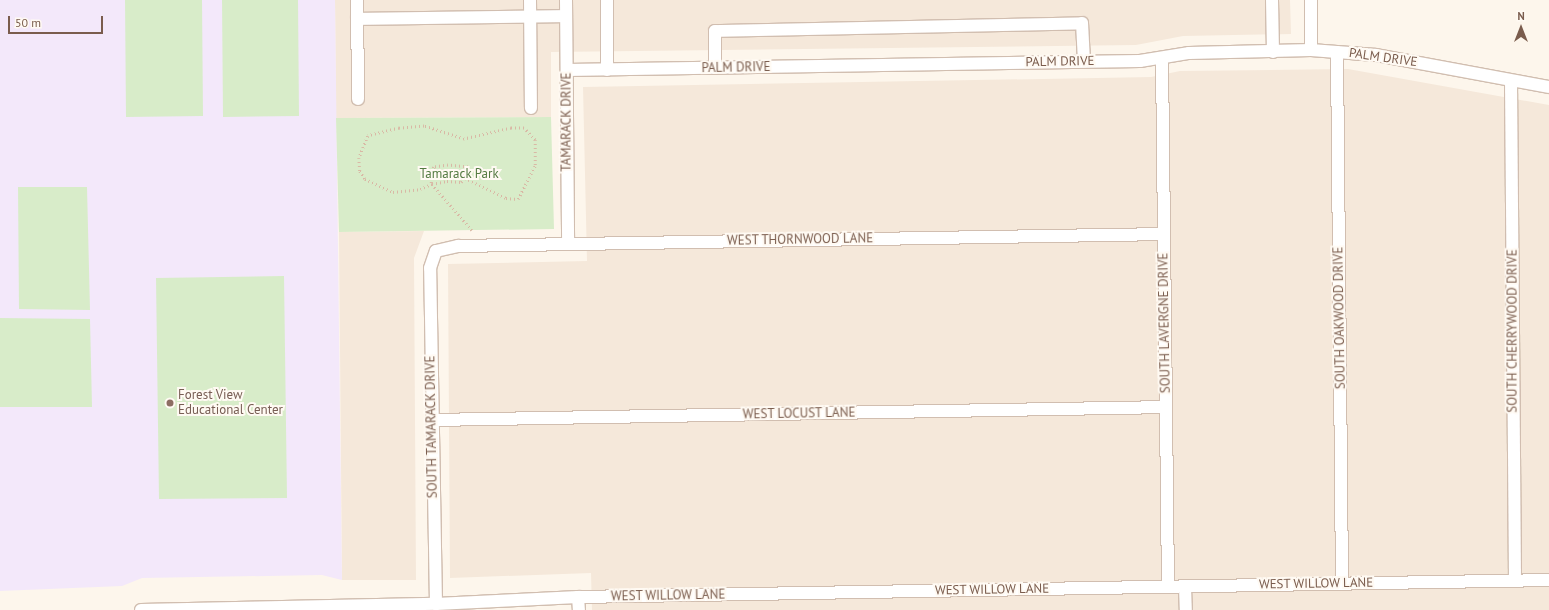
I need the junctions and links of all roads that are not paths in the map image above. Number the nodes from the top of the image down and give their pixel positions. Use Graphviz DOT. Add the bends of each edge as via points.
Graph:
graph roads {
  1 [pos="357,0"];
  2 [pos="530,0"];
  3 [pos="566,0"];
  4 [pos="607,0"];
  5 [pos="1272,0"];
  6 [pos="1311,0"];
  7 [pos="566,16"];
  8 [pos="530,17"];
  9 [pos="357,19"];
  10 [pos="1311,50"];
  11 [pos="1273,52"];
  12 [pos="1337,52"];
  13 [pos="1162,58"];
  14 [pos="1084,61"];
  15 [pos="715,68"];
  16 [pos="567,70"];
  17 [pos="607,70"];
  18 [pos="1511,81"];
  19 [pos="1549,88"];
  20 [pos="358,99"];
  21 [pos="531,108"];
  22 [pos="1164,234"];
  23 [pos="568,244"];
  24 [pos="436,251"];
  25 [pos="1166,407"];
  26 [pos="432,420"];
  27 [pos="1549,580"];
  28 [pos="1515,581"];
  29 [pos="1342,583"];
  30 [pos="1168,587"];
  31 [pos="1185,587"];
  32 [pos="578,597"];
  33 [pos="436,604"];
  34 [pos="339,608"];
  35 [pos="141,610"];
  36 [pos="579,610"];
  37 [pos="1186,610"];
  1 -- 9 [label="street"];
  2 -- 8 [label="street"];
  3 -- 7 [label="street, TAMARACK DRIVE"];
  4 -- 17 [label="street"];
  5 -- 11 [label="street"];
  6 -- 10 [label="street"];
  7 -- 8 [label="street"];
  7 -- 16 [label="street, TAMARACK DRIVE"];
  8 -- 9 [label="street"];
  8 -- 21 [label="street"];
  9 -- 20 [label="street"];
  10 -- 11 [label="street, PALM DRIVE"];
  10 -- 12 [label="street, PALM DRIVE"];
  11 -- 13 [label="street, PALM DRIVE" via="1189,53"];
  12 -- 18 [label="street, PALM DRIVE" via="1376,55"];
  12 -- 29 [label="street, SOUTH OAKWOOD DRIVE"];
  13 -- 14 [label="street, PALM DRIVE"];
  13 -- 22 [label="street, SOUTH LAVERGNE DRIVE"];
  14 -- 15 [label="street, PALM DRIVE"];
  14 -- 15 [label="street" via="1082,23 715,31"];
  15 -- 17 [label="street, PALM DRIVE"];
  16 -- 17 [label="street, PALM DRIVE"];
  16 -- 23 [label="street, TAMARACK DRIVE"];
  18 -- 19 [label="street, PALM DRIVE"];
  18 -- 28 [label="street, SOUTH CHERRYWOOD DRIVE"];
  22 -- 23 [label="street, WEST THORNWOOD LANE"];
  22 -- 25 [label="street, SOUTH LAVERGNE DRIVE"];
  23 -- 24 [label="street, WEST THORNWOOD LANE" via="458,246"];
  24 -- 26 [label="street, SOUTH TAMARACK DRIVE" via="430,268"];
  25 -- 26 [label="street, WEST LOCUST LANE"];
  25 -- 30 [label="street, SOUTH LAVERGNE DRIVE"];
  26 -- 33 [label="street, SOUTH TAMARACK DRIVE"];
  27 -- 28 [label="street, WEST WILLOW LANE"];
  28 -- 29 [label="street, WEST WILLOW LANE"];
  29 -- 31 [label="street, WEST WILLOW LANE"];
  30 -- 31 [label="street, WEST WILLOW LANE"];
  30 -- 32 [label="street, WEST WILLOW LANE"];
  31 -- 37 [label="street"];
  32 -- 33 [label="street, WEST WILLOW LANE"];
  32 -- 36 [label="street"];
  33 -- 34 [label="street, WEST WILLOW LANE"];
  34 -- 35 [label="street, WEST WILLOW LANE"];
}
